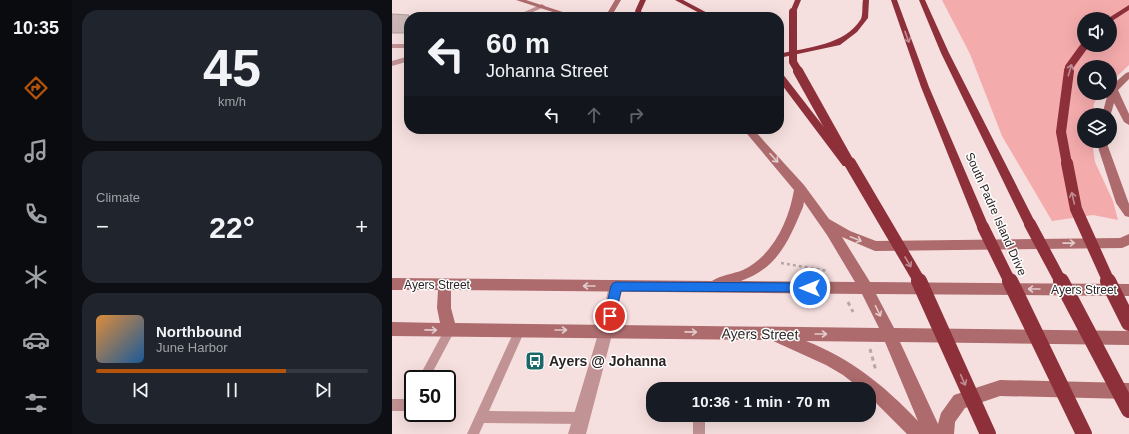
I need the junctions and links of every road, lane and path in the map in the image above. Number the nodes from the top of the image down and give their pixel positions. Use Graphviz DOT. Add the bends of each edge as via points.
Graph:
graph roads {
  1 [pos="519,0"];
  2 [pos="618,0"];
  3 [pos="643,0"];
  4 [pos="678,0"];
  5 [pos="798,0"];
  6 [pos="866,0"];
  7 [pos="894,0"];
  8 [pos="922,0"];
  9 [pos="931,0"];
  10 [pos="542,6"];
  11 [pos="1129,7"];
  12 [pos="528,12"];
  13 [pos="560,12"];
  14 [pos="611,12"];
  15 [pos="638,12"];
  16 [pos="702,12"];
  17 [pos="1117,15"];
  18 [pos="934,28"];
  19 [pos="392,46"];
  20 [pos="404,46"];
  21 [pos="1080,52"];
  22 [pos="784,55"];
  23 [pos="404,60"];
  24 [pos="392,64"];
  25 [pos="1129,75"];
  26 [pos="784,82"];
  27 [pos="1117,86"];
  28 [pos="1117,98"];
  29 [pos="1129,122"];
  30 [pos="752,134"];
  31 [pos="1103,148"];
  32 [pos="859,180"];
  33 [pos="800,188"];
  34 [pos="1129,214"];
  35 [pos="823,219"];
  36 [pos="1129,239"];
  37 [pos="776,261"];
  38 [pos="828,271"];
  39 [pos="392,284"];
  40 [pos="445,285"];
  41 [pos="616,286"];
  42 [pos="707,287"];
  43 [pos="866,288"];
  44 [pos="1129,290"];
  45 [pos="846,299"];
  46 [pos="854,312"];
  47 [pos="1129,323"];
  48 [pos="392,329"];
  49 [pos="450,330"];
  50 [pos="520,330"];
  51 [pos="606,331"];
  52 [pos="770,334"];
  53 [pos="889,335"];
  54 [pos="1129,338"];
  55 [pos="870,349"];
  56 [pos="874,361"];
  57 [pos="880,361"];
  58 [pos="428,370"];
  59 [pos="873,378"];
  60 [pos="1129,391"];
  61 [pos="392,405"];
  62 [pos="404,406"];
  63 [pos="1129,410"];
  64 [pos="481,417"];
  65 [pos="582,418"];
  66 [pos="699,422"];
  67 [pos="473,434"];
  68 [pos="577,434"];
  69 [pos="699,434"];
  70 [pos="919,434"];
  71 [pos="933,434"];
  72 [pos="945,434"];
  73 [pos="988,434"];
  74 [pos="1084,434"];
  1 -- 10 [label="main road"];
  2 -- 14 [label="main road"];
  3 -- 15 [label="highway"];
  4 -- 16 [label="highway"];
  5 -- 32 [label="highway, bridge" via="793,12 793,62"];
  6 -- 22 [label="highway" via="864,18 854,30 837,43"];
  7 -- 74 [label="highway, South Padre Island Drive, one-way, bridge" via="925,87 983,227"];
  8 -- 18 [label="highway, South Padre Island Drive"];
  9 -- 18 [label="highway"];
  10 -- 12 [label="street"];
  10 -- 13 [label="main road"];
  11 -- 17 [label="highway"];
  18 -- 63 [label="highway, South Padre Island Drive, bridge" via="1030,224"];
  19 -- 20 [label="street"];
  47 -- 21 [label="highway, one-way, bridge" via="1076,209 1061,132 1069,68"];
  23 -- 24 [label="street"];
  25 -- 27 [label="main road"];
  26 -- 32 [label="highway, bridge"];
  28 -- 29 [label="main road"];
  30 -- 33 [label="main road, one-way"];
  31 -- 34 [label="main road" via="1122,203"];
  32 -- 73 [label="highway, one-way, bridge" via="919,281"];
  33 -- 35 [label="main road"];
  33 -- 42 [label="main road" via="798,207 781,243 768,259 749,273"];
  35 -- 36 [label="main road, one-way" via="846,234 875,246 1122,243"];
  35 -- 43 [label="main road"];
  37 -- 38 [label="path"];
  39 -- 40 [label="main road, Ayers Street"];
  41 -- 40 [label="main road, Ayers Street, one-way"];
  40 -- 49 [label="main road" via="443,305"];
  41 -- 42 [label="main road, Ayers Street"];
  41 -- 51 [label="street"];
  42 -- 43 [label="main road, Ayers Street"];
  44 -- 43 [label="main road, Ayers Street, one-way"];
  43 -- 53 [label="main road, one-way"];
  45 -- 46 [label="path"];
  48 -- 49 [label="main road, Ayers Street, one-way"];
  49 -- 50 [label="main road, Ayers Street"];
  49 -- 58 [label="lane"];
  50 -- 51 [label="main road, Ayers Street, one-way"];
  50 -- 64 [label="lane"];
  51 -- 52 [label="main road, Ayers Street, one-way"];
  51 -- 65 [label="street"];
  52 -- 53 [label="main road, Ayers Street, one-way"];
  52 -- 70 [label="main road" via="818,352 848,370 889,403"];
  53 -- 54 [label="main road, Ayers Street"];
  53 -- 71 [label="main road"];
  55 -- 56 [label="path"];
  56 -- 57 [label="path"];
  56 -- 59 [label="path" via="876,373"];
  60 -- 72 [label="main road" via="1000,388 960,401 947,419"];
  61 -- 62 [label="lane"];
  64 -- 65 [label="lane"];
  64 -- 67 [label="lane"];
  65 -- 68 [label="street"];
  66 -- 69 [label="lane"];
}
